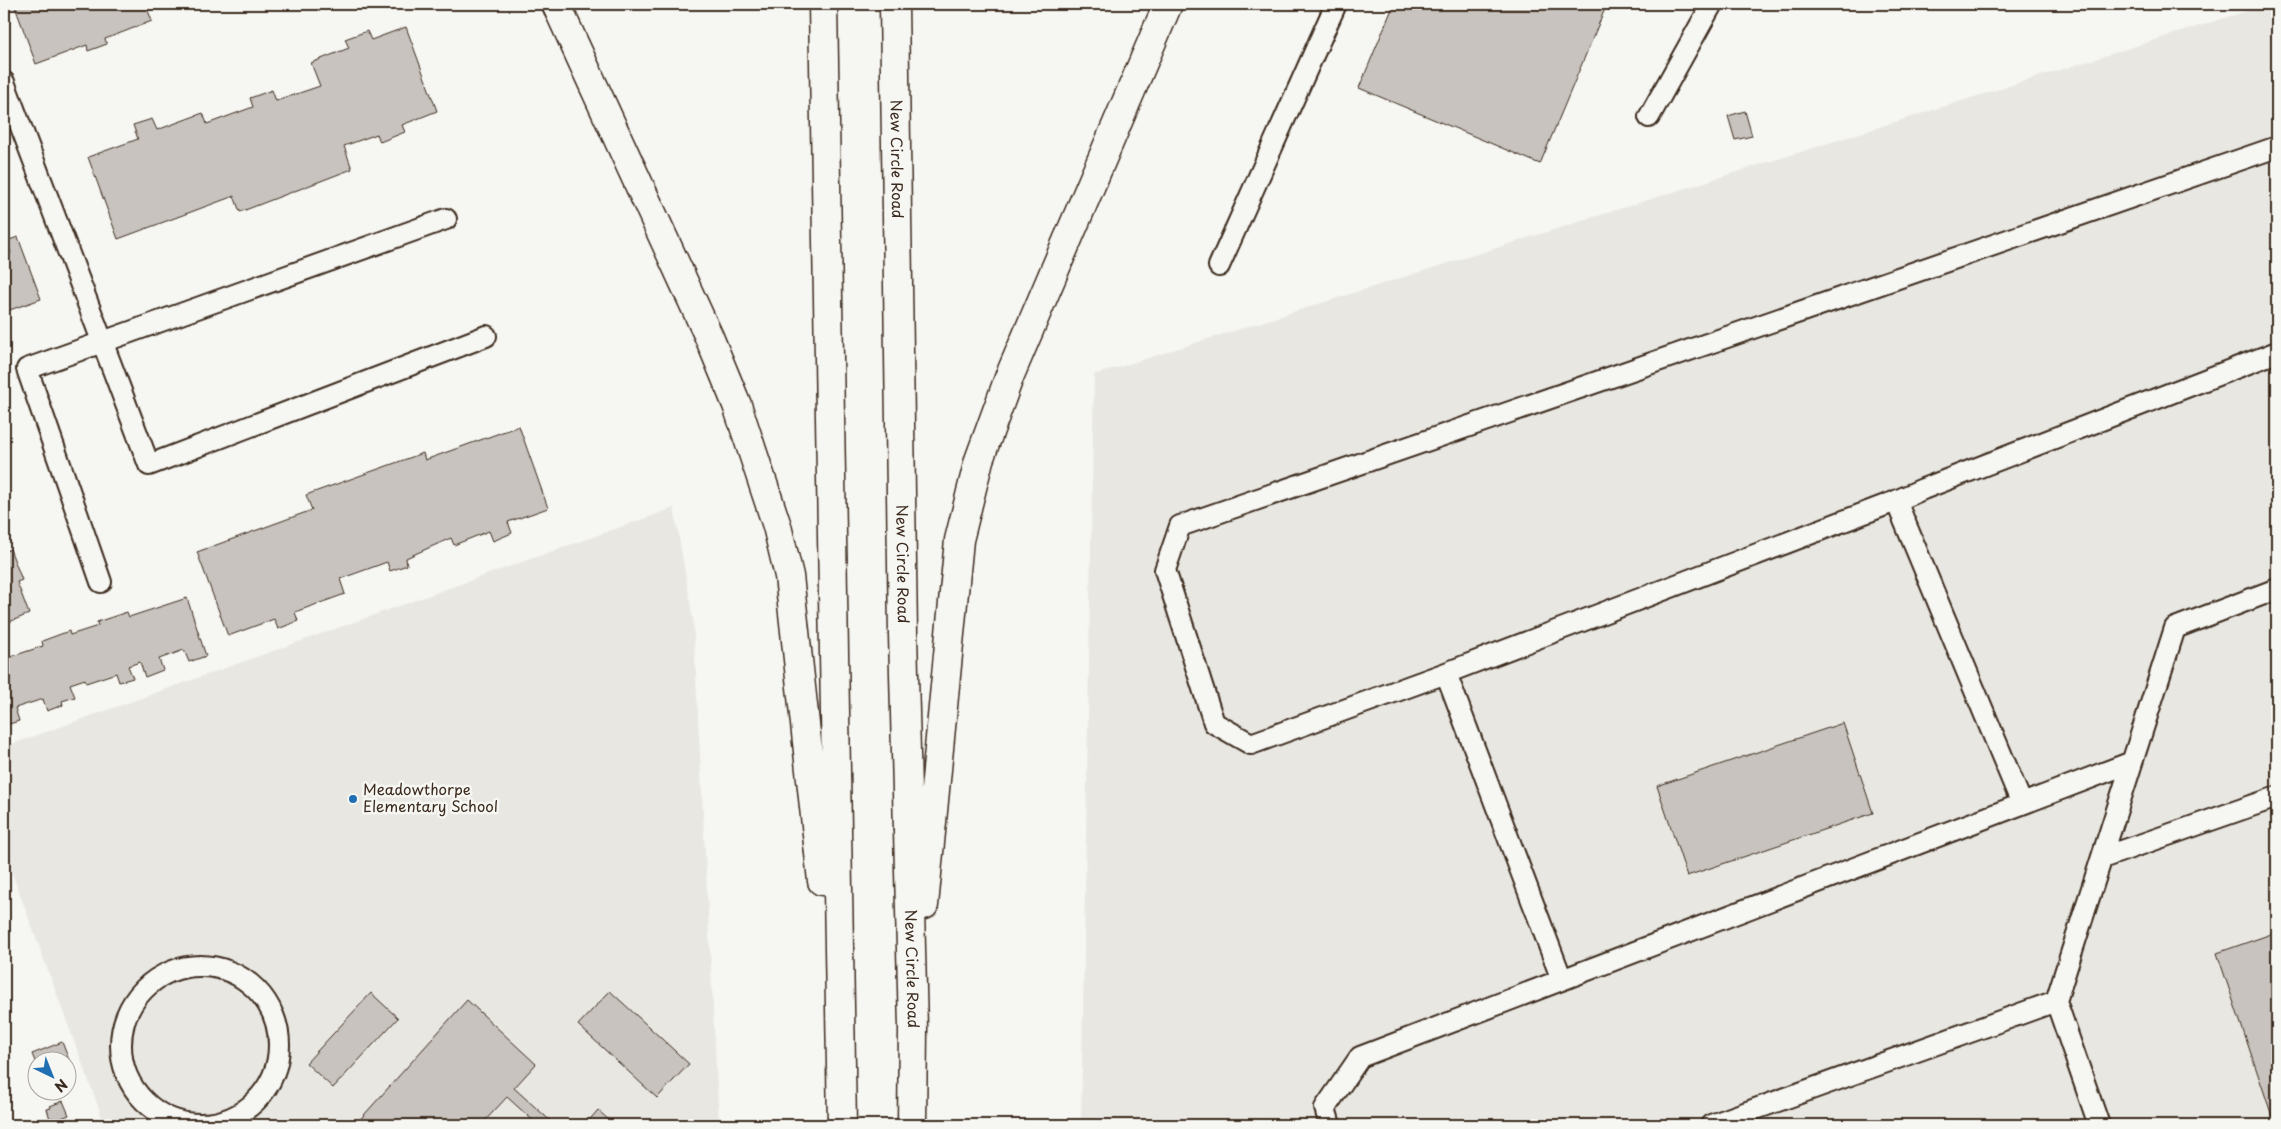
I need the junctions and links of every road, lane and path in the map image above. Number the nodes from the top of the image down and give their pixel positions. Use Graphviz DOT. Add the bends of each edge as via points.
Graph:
graph roads {
  1 [pos="556,4"];
  2 [pos="823,4"];
  3 [pos="894,4"];
  4 [pos="1168,4"];
  5 [pos="1336,4"];
  6 [pos="1712,4"];
  7 [pos="4,82"];
  8 [pos="1649,117"];
  9 [pos="2277,147"];
  10 [pos="446,219"];
  11 [pos="1219,266"];
  12 [pos="486,336"];
  13 [pos="102,342"];
  14 [pos="2277,352"];
  15 [pos="1896,501"];
  16 [pos="101,582"];
  17 [pos="2277,589"];
  18 [pos="1446,673"];
  19 [pos="2132,762"];
  20 [pos="2277,797"];
  21 [pos="2022,804"];
  22 [pos="2102,858"];
  23 [pos="1562,980"];
  24 [pos="2056,1001"];
  25 [pos="913,1028"];
  26 [pos="841,1055"];
  27 [pos="171,1123"];
  28 [pos="842,1125"];
  29 [pos="912,1125"];
  30 [pos="1330,1125"];
  31 [pos="1711,1125"];
  32 [pos="2100,1125"];
  1 -- 26 [label="highway" via="737,405 777,526 789,576"];
  2 -- 26 [label="highway"];
  3 -- 25 [label="highway, New Circle Road"];
  4 -- 25 [label="highway" via="1010,375 978,460 959,540"];
  5 -- 11 [label="lane"];
  6 -- 8 [label="lane"];
  7 -- 13 [label="lane"];
  9 -- 18 [label="lane" via="1180,526 1165,570 1211,714 1214,723 1251,744"];
  10 -- 13 [label="lane"];
  12 -- 13 [label="lane" via="148,465"];
  13 -- 16 [label="lane" via="27,369"];
  14 -- 15 [label="lane"];
  15 -- 18 [label="lane"];
  15 -- 21 [label="lane"];
  17 -- 19 [label="lane" via="2175,628"];
  18 -- 23 [label="lane"];
  19 -- 21 [label="lane"];
  19 -- 22 [label="lane"];
  20 -- 22 [label="lane"];
  21 -- 23 [label="lane"];
  22 -- 24 [label="lane"];
  23 -- 30 [label="lane" via="1360,1057 1325,1108"];
  24 -- 31 [label="lane"];
  24 -- 32 [label="lane"];
  25 -- 29 [label="highway, New Circle Road"];
  26 -- 28 [label="highway"];
  27 -- 27 [label="lane" via="222,1122 245,1111 264,1093 276,1069 280,1044 275,1018 262,995 243,978 219,968 193,965 167,972 144,987 129,1009 120,1034 121,1061 130,1086 148,1106"];
}
